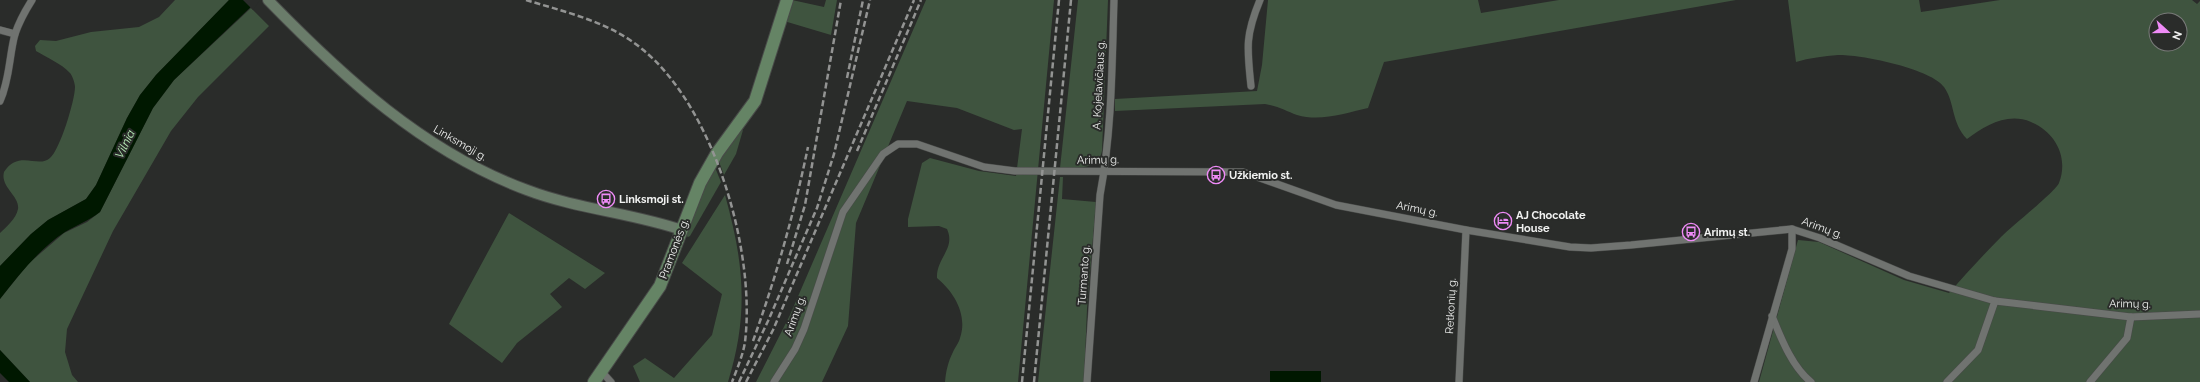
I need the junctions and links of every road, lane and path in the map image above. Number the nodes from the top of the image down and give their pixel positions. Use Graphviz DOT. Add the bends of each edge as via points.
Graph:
graph roads {
  1 [pos="32,0"];
  2 [pos="268,0"];
  3 [pos="787,0"];
  4 [pos="1114,0"];
  5 [pos="1260,0"];
  6 [pos="0,30"];
  7 [pos="15,34"];
  8 [pos="1251,86"];
  9 [pos="0,101"];
  10 [pos="1105,170"];
  11 [pos="1792,229"];
  12 [pos="682,230"];
  13 [pos="1466,230"];
  14 [pos="1995,301"];
  15 [pos="2200,314"];
  16 [pos="1772,316"];
  17 [pos="2131,317"];
  18 [pos="601,371"];
  19 [pos="594,382"];
  20 [pos="611,382"];
  21 [pos="774,382"];
  22 [pos="1087,382"];
  23 [pos="1459,382"];
  24 [pos="1754,382"];
  25 [pos="1811,382"];
  26 [pos="1947,382"];
  27 [pos="2090,382"];
  1 -- 7 [label="street"];
  2 -- 12 [label="main road, Linksmoji g." via="326,59 396,117 421,135 480,169 561,201"];
  3 -- 12 [label="main road, Pramonės g." via="755,100 712,161 700,183"];
  4 -- 10 [label="street, A. Kojelavičiaus g."];
  5 -- 8 [label="street" via="1252,18 1247,43"];
  6 -- 7 [label="street"];
  7 -- 9 [label="street" via="8,76"];
  10 -- 13 [label="street, Arimų g." via="1244,172 1336,205"];
  10 -- 21 [label="street, Arimų g." via="1015,171 984,167 918,144 908,143 890,148 883,154 843,212 804,329 795,349"];
  10 -- 22 [label="street, Turmanto g." via="1100,195"];
  11 -- 13 [label="street, Arimų g." via="1591,248 1547,244"];
  11 -- 14 [label="street, Arimų g." via="1820,238 1909,276"];
  11 -- 16 [label="street" via="1792,249"];
  12 -- 18 [label="main road, Pramonės g." via="660,286"];
  13 -- 23 [label="street, Retkonių g."];
  14 -- 17 [label="street, Arimų g."];
  14 -- 26 [label="street" via="1978,350"];
  15 -- 17 [label="street, Arimų g."];
  16 -- 24 [label="street"];
  16 -- 25 [label="street" via="1781,339 1804,377"];
  17 -- 27 [label="street" via="2126,338"];
  18 -- 19 [label="main road, Pramonės g."];
  18 -- 20 [label="street"];
}
